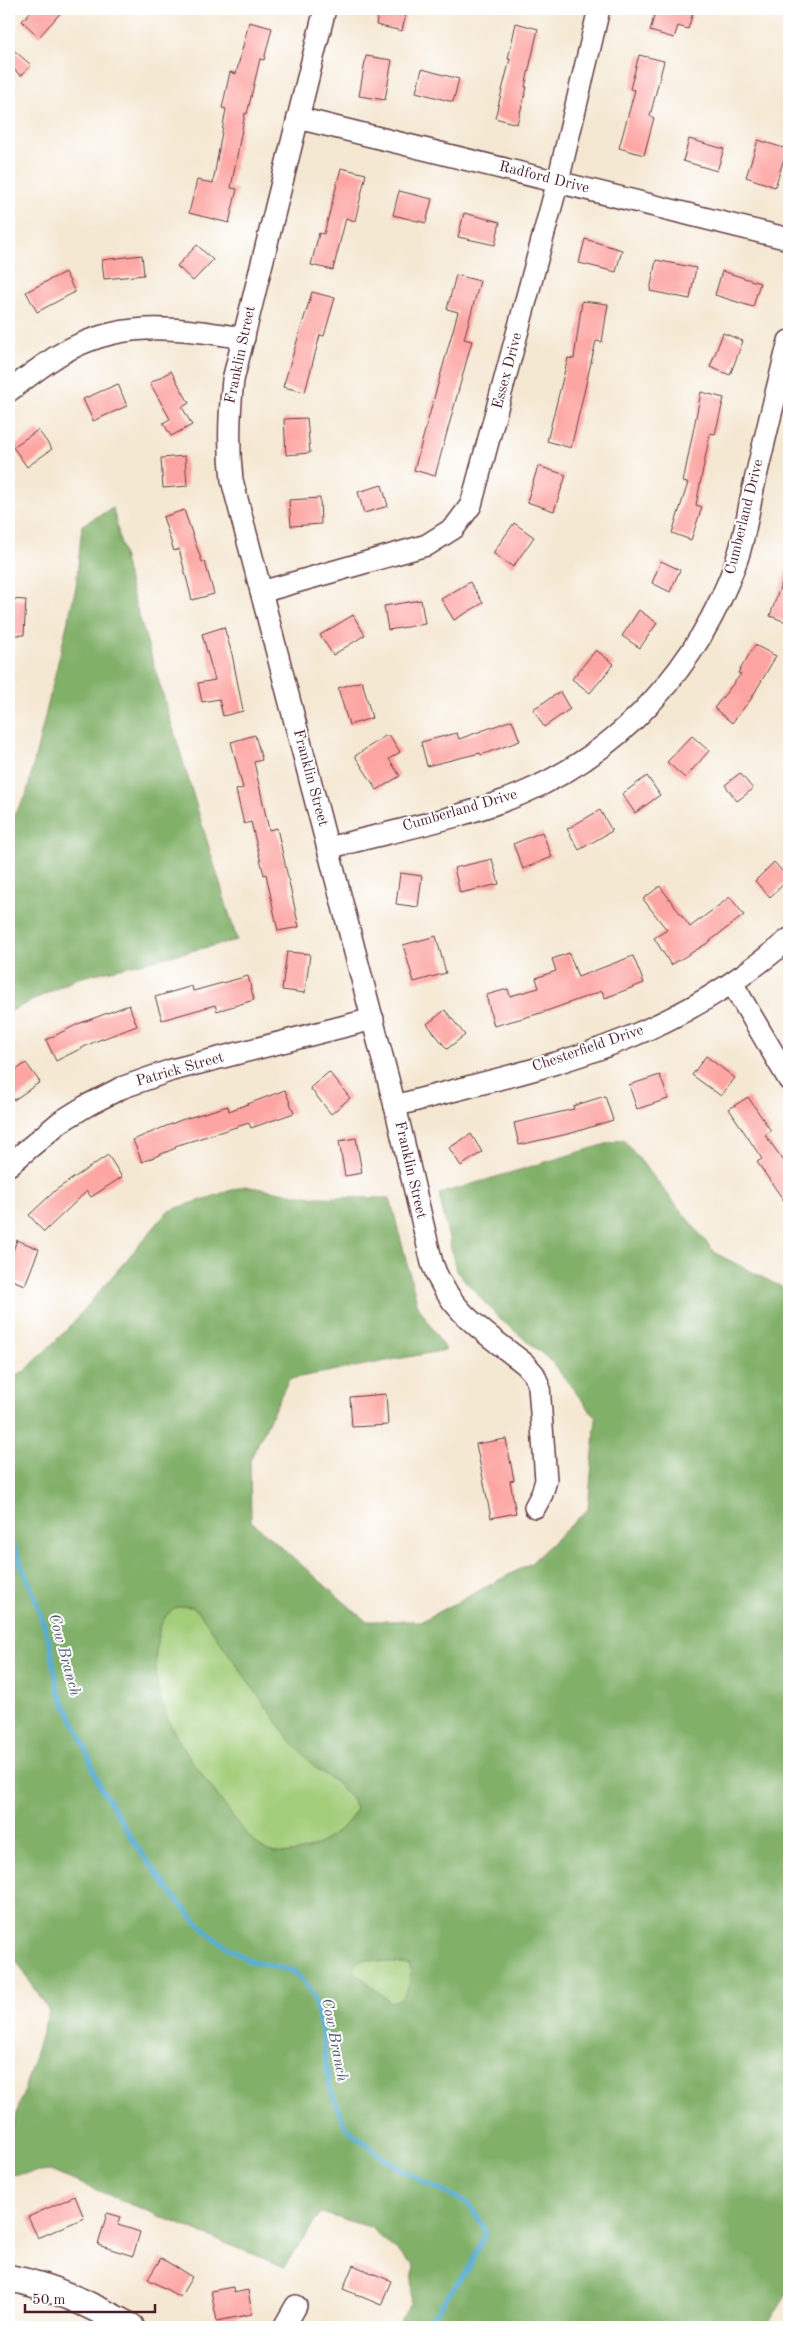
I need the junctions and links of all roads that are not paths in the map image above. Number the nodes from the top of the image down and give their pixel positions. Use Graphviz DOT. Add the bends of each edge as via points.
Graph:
graph roads {
  1 [pos="325,9"];
  2 [pos="599,9"];
  3 [pos="298,118"];
  4 [pos="558,181"];
  5 [pos="789,240"];
  6 [pos="244,338"];
  7 [pos="789,341"];
  8 [pos="9,390"];
  9 [pos="261,592"];
  10 [pos="328,848"];
  11 [pos="789,939"];
  12 [pos="732,983"];
  13 [pos="373,1019"];
  14 [pos="789,1080"];
  15 [pos="395,1106"];
  16 [pos="9,1165"];
  17 [pos="535,1507"];
  18 [pos="9,2278"];
  19 [pos="296,2306"];
  20 [pos="131,2327"];
  21 [pos="284,2327"];
  1 -- 3 [label="street, Franklin Street"];
  2 -- 4 [label="street, Essex Drive"];
  3 -- 4 [label="street, Radford Drive"];
  3 -- 6 [label="street, Franklin Street"];
  4 -- 5 [label="street, Radford Drive"];
  4 -- 9 [label="street, Essex Drive" via="477,491 464,517 427,545"];
  6 -- 8 [label="street" via="171,328 143,328 110,334 58,356"];
  6 -- 9 [label="street, Franklin Street" via="233,380 228,447 232,480"];
  7 -- 10 [label="street, Cumberland Drive" via="737,560 716,611 697,645 654,701 593,754 522,793 483,808"];
  9 -- 10 [label="street, Franklin Street"];
  10 -- 13 [label="street, Franklin Street"];
  11 -- 12 [label="street, Chesterfield Drive"];
  12 -- 14 [label="street"];
  12 -- 15 [label="street, Chesterfield Drive" via="625,1039 575,1057"];
  13 -- 15 [label="street, Franklin Street"];
  13 -- 16 [label="street, Patrick Street" via="172,1070 121,1088 60,1122"];
  15 -- 17 [label="street, Franklin Street" via="437,1279 462,1314 525,1364 539,1386 546,1480"];
  18 -- 20 [label="street" via="64,2295"];
  19 -- 21 [label="street"];
}
